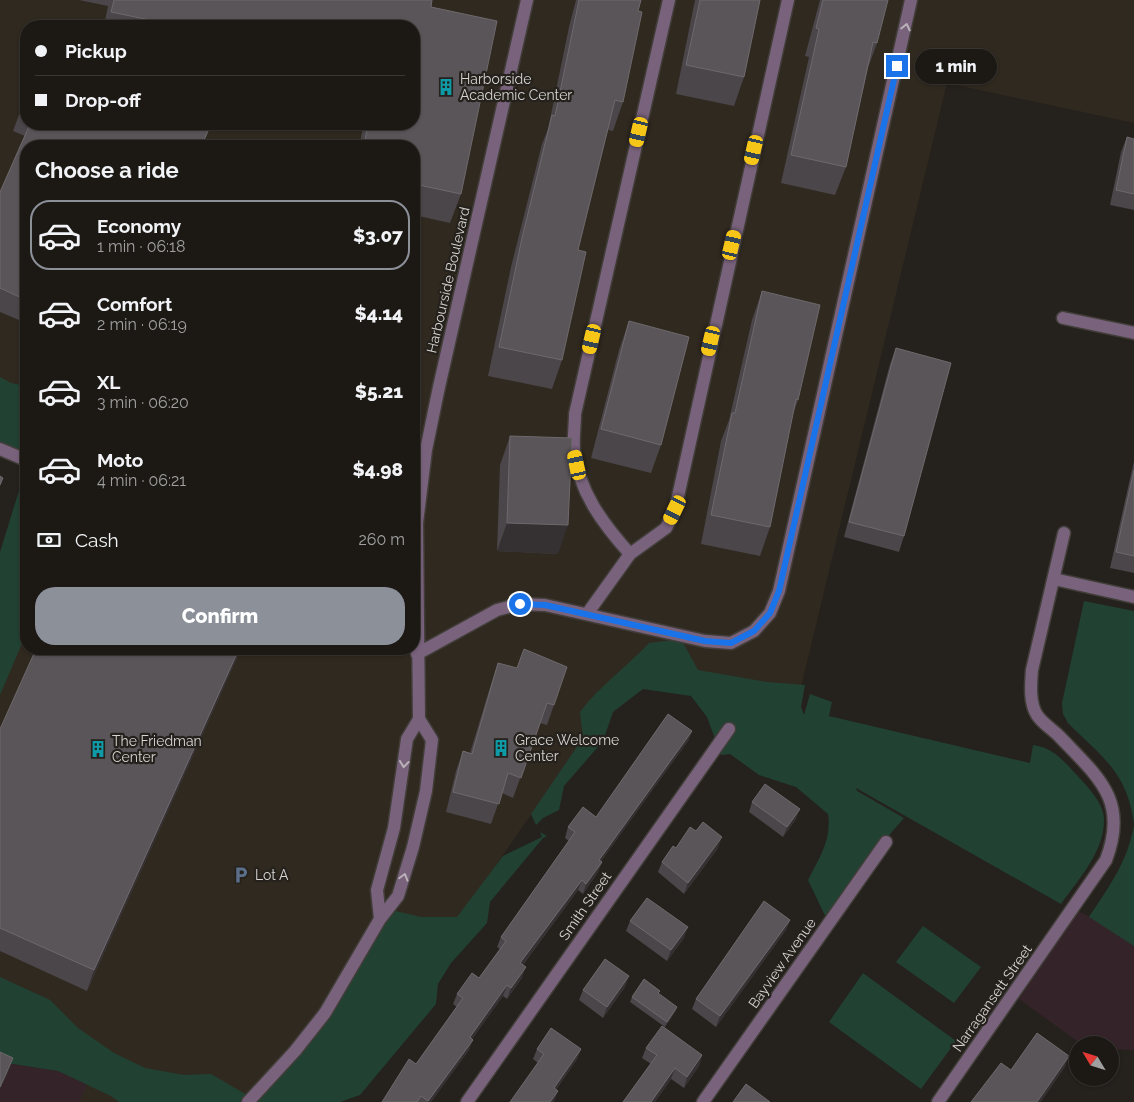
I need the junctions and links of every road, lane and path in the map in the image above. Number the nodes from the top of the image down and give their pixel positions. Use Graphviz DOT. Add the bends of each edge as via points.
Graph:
graph roads {
  1 [pos="527,0"];
  2 [pos="669,0"];
  3 [pos="788,0"];
  4 [pos="912,0"];
  5 [pos="1063,318"];
  6 [pos="1134,333"];
  7 [pos="0,449"];
  8 [pos="20,457"];
  9 [pos="420,499"];
  10 [pos="1064,533"];
  11 [pos="630,554"];
  12 [pos="1054,579"];
  13 [pos="1134,596"];
  14 [pos="587,614"];
  15 [pos="420,652"];
  16 [pos="417,655"];
  17 [pos="419,718"];
  18 [pos="729,729"];
  19 [pos="886,842"];
  20 [pos="380,919"];
  21 [pos="248,1102"];
  22 [pos="467,1102"];
  23 [pos="703,1102"];
  24 [pos="938,1102"];
  1 -- 9 [label="street, Harbourside Boulevard" via="426,450"];
  2 -- 11 [label="street" via="575,414 574,449 581,481 593,507"];
  3 -- 11 [label="street" via="675,510 666,528"];
  14 -- 4 [label="street, one-way" via="705,641 731,643 754,631 770,613 779,591"];
  5 -- 6 [label="street"];
  7 -- 8 [label="street"];
  10 -- 12 [label="street, Narragansett Street"];
  11 -- 14 [label="street"];
  12 -- 13 [label="street"];
  12 -- 24 [label="street, Narragansett Street" via="1032,670 1031,691 1036,714 1101,783 1112,802 1114,839 1106,860"];
  14 -- 15 [label="street" via="545,605 520,604 496,610"];
  16 -- 17 [label="street, Harbourside Boulevard"];
  17 -- 20 [label="street, one-way" via="407,739 396,819 377,890"];
  20 -- 17 [label="street, Harbourside Boulevard, one-way" via="398,896 426,791 432,740"];
  18 -- 22 [label="street, Smith Street"];
  19 -- 23 [label="street, Bayview Avenue"];
  20 -- 21 [label="street, Harbourside Boulevard" via="325,1013"];
}
